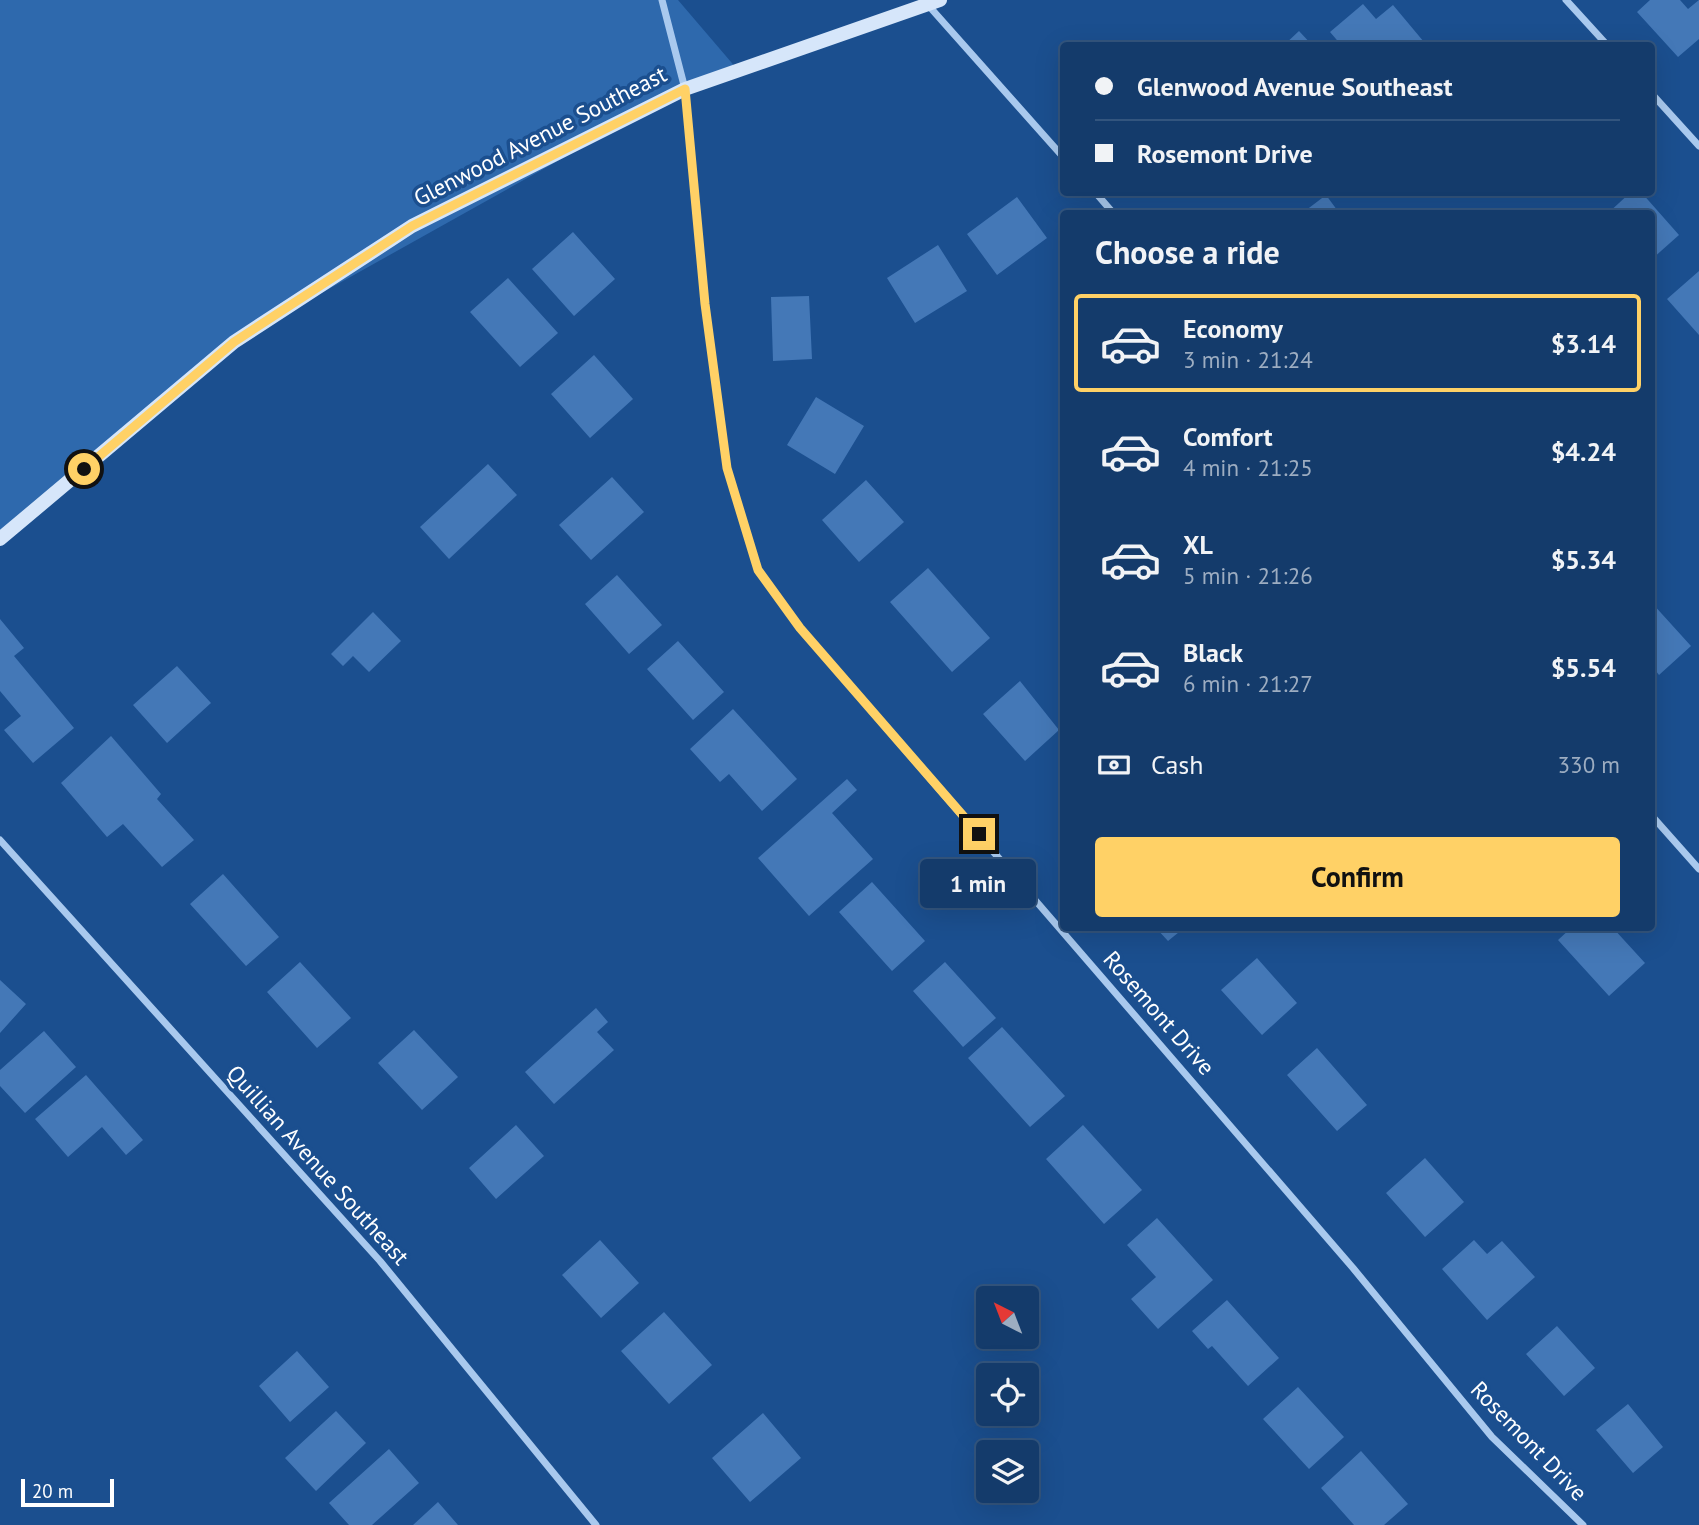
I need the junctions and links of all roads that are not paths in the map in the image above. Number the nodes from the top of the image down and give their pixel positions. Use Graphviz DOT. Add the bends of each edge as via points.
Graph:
graph roads {
  1 [pos="662,0"];
  2 [pos="1566,0"];
  3 [pos="933,2"];
  4 [pos="1604,42"];
  5 [pos="685,89"];
  6 [pos="1655,97"];
  7 [pos="1699,146"];
  8 [pos="1060,153"];
  9 [pos="1098,196"];
  10 [pos="1111,210"];
  11 [pos="0,539"];
  12 [pos="1655,819"];
  13 [pos="0,839"];
  14 [pos="1699,869"];
  15 [pos="1060,929"];
  16 [pos="1062,931"];
  17 [pos="596,1525"];
  18 [pos="1583,1525"];
  1 -- 5 [label="street, Rosemont Drive"];
  2 -- 4 [label="street"];
  3 -- 5 [label="main road, Glenwood Avenue Southeast"];
  3 -- 8 [label="street"];
  5 -- 11 [label="main road, Glenwood Avenue Southeast" via="412,226 234,342"];
  5 -- 15 [label="street, Rosemont Drive" via="705,304 727,468 758,570 800,628"];
  6 -- 7 [label="street"];
  9 -- 10 [label="street"];
  12 -- 14 [label="street"];
  13 -- 17 [label="street, Quillian Avenue Southeast" via="380,1261"];
  16 -- 18 [label="street, Rosemont Drive" via="1353,1268 1492,1437"];
}
